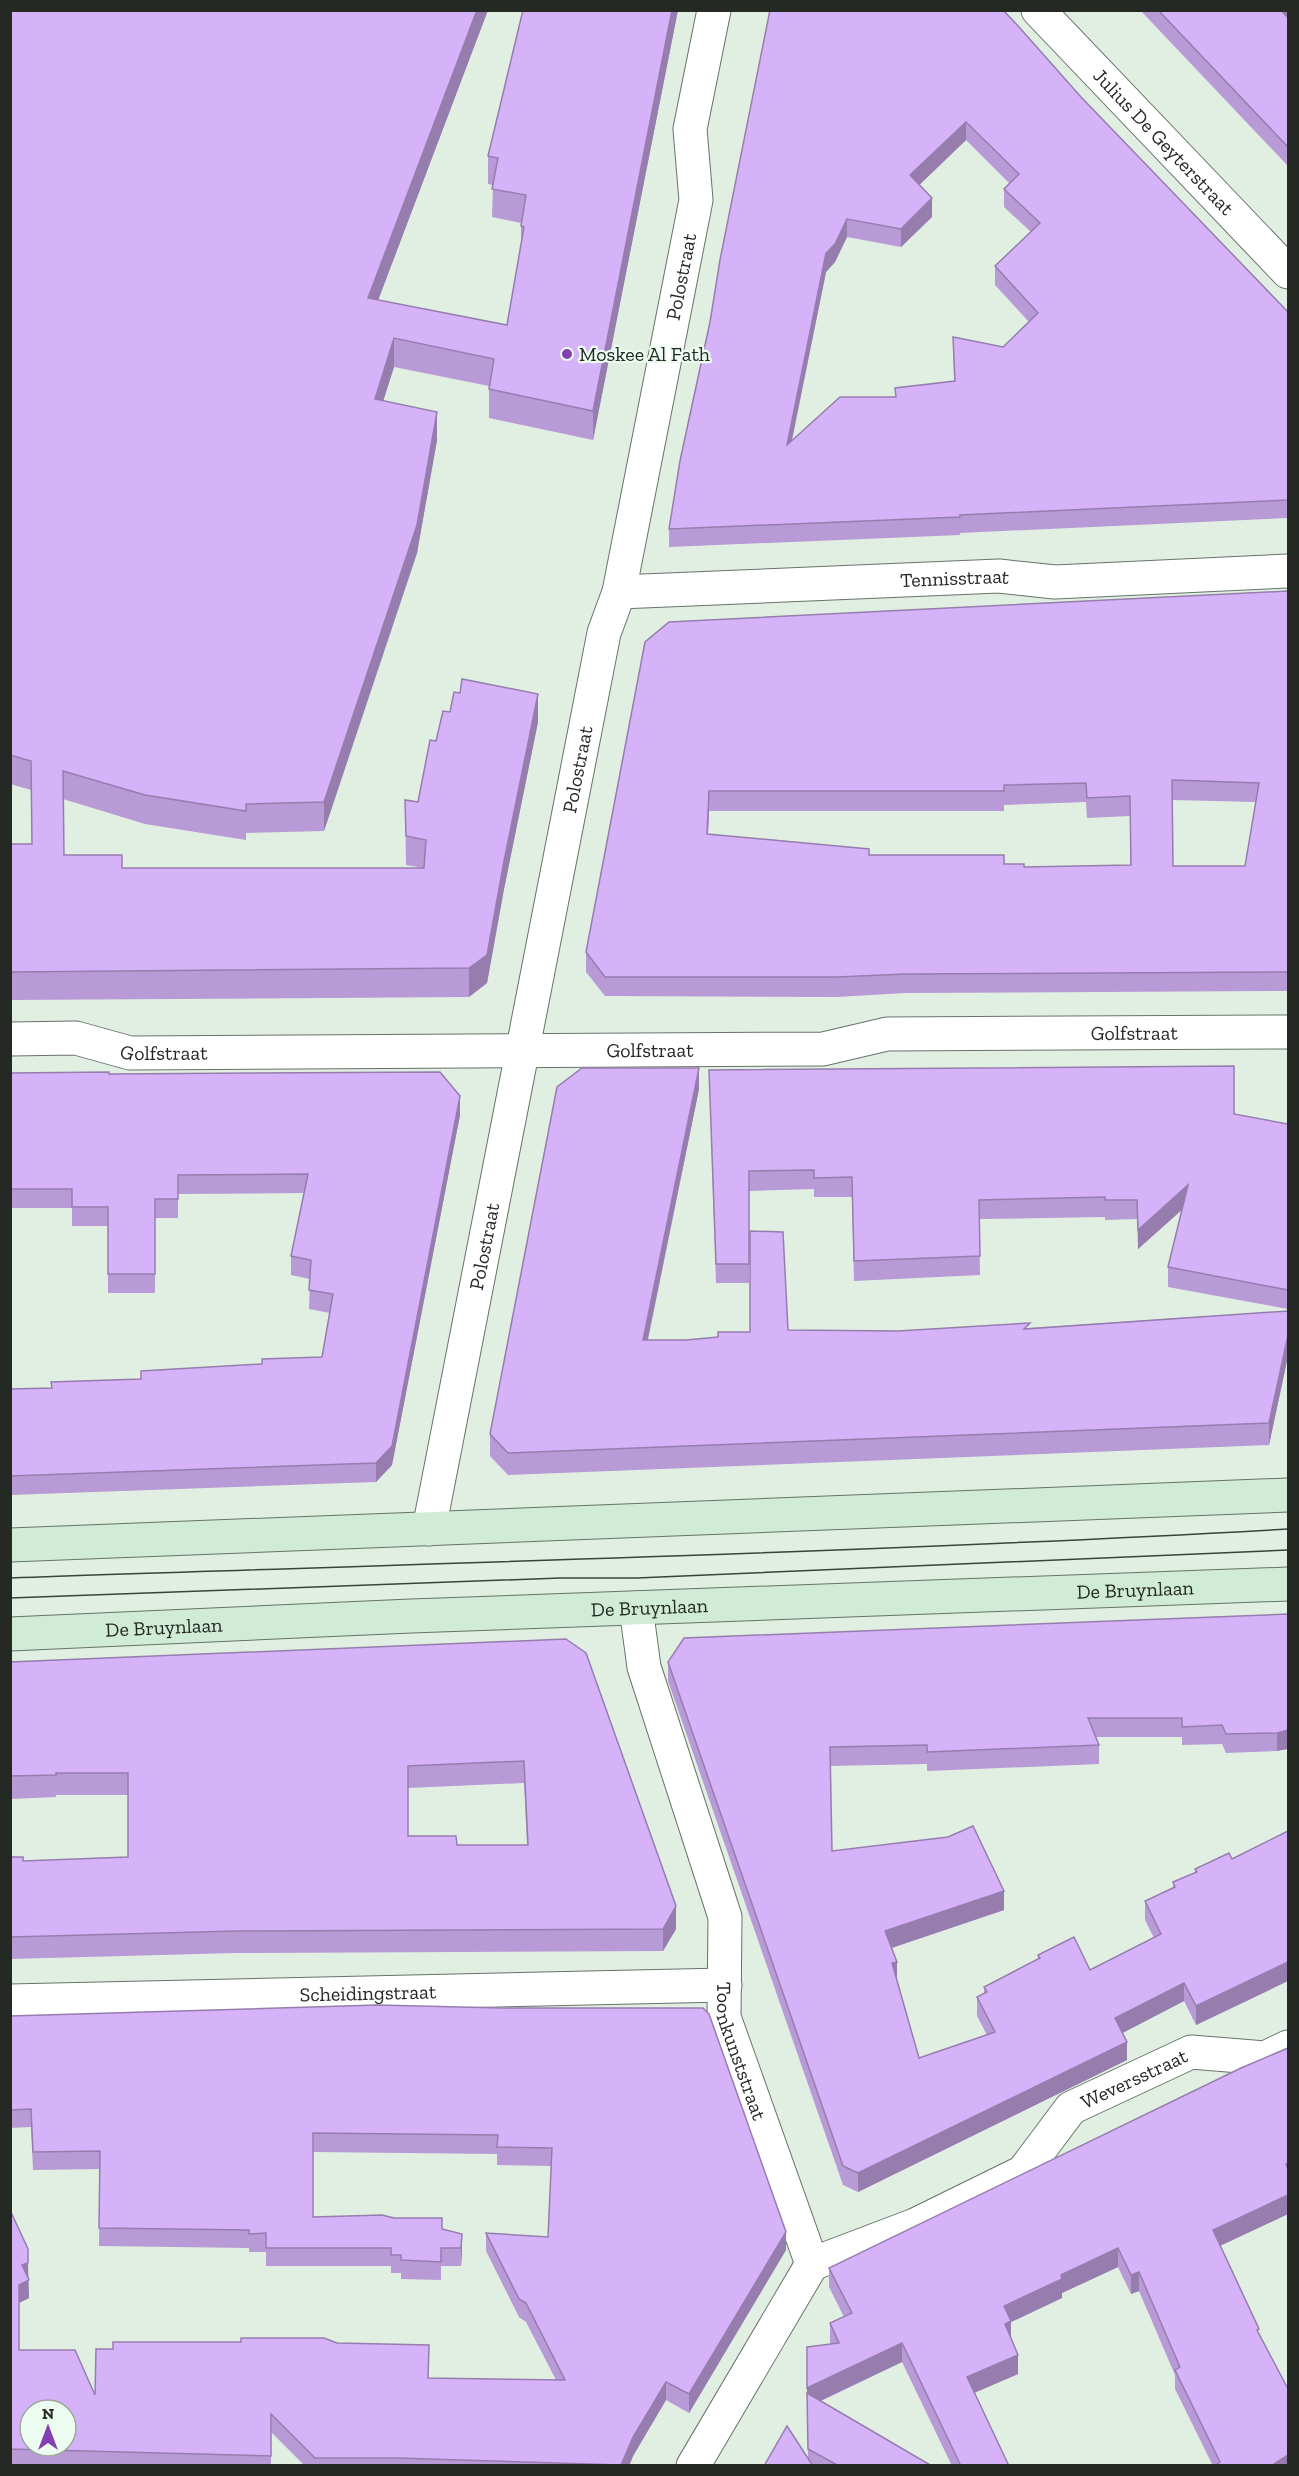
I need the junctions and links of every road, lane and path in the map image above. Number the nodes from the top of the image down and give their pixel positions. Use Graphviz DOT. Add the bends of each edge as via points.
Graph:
graph roads {
  1 [pos="714,10"];
  2 [pos="1038,10"];
  3 [pos="1288,273"];
  4 [pos="1288,571"];
  5 [pos="620,592"];
  6 [pos="1288,1032"];
  7 [pos="10,1039"];
  8 [pos="521,1050"];
  9 [pos="1288,1495"];
  10 [pos="429,1529"];
  11 [pos="10,1545"];
  12 [pos="1288,1584"];
  13 [pos="636,1608"];
  14 [pos="10,1634"];
  15 [pos="725,1985"];
  16 [pos="10,2001"];
  17 [pos="1288,2047"];
  18 [pos="812,2264"];
  19 [pos="693,2466"];
  1 -- 5 [label="street, Polostraat" via="690,129 696,200"];
  2 -- 3 [label="street, Julius De Geyterstraat"];
  4 -- 5 [label="street, Tennisstraat" via="1055,582 999,576"];
  5 -- 8 [label="street, Polostraat" via="604,633"];
  6 -- 8 [label="street, Golfstraat" via="887,1034 823,1049"];
  7 -- 8 [label="street, Golfstraat" via="76,1038 130,1053"];
  8 -- 10 [label="street, Polostraat"];
  9 -- 10 [label="main road"];
  10 -- 11 [label="main road"];
  12 -- 13 [label="main road, De Bruynlaan"];
  13 -- 14 [label="main road, De Bruynlaan"];
  13 -- 15 [label="street, Toonkunststraat" via="644,1667 725,1917"];
  15 -- 16 [label="street, Scheidingstraat"];
  15 -- 18 [label="street, Toonkunststraat" via="723,2017"];
  17 -- 18 [label="street, Weversstraat" via="1265,2058 1191,2052 1071,2108 1023,2172 915,2225"];
  18 -- 19 [label="street"];
}
